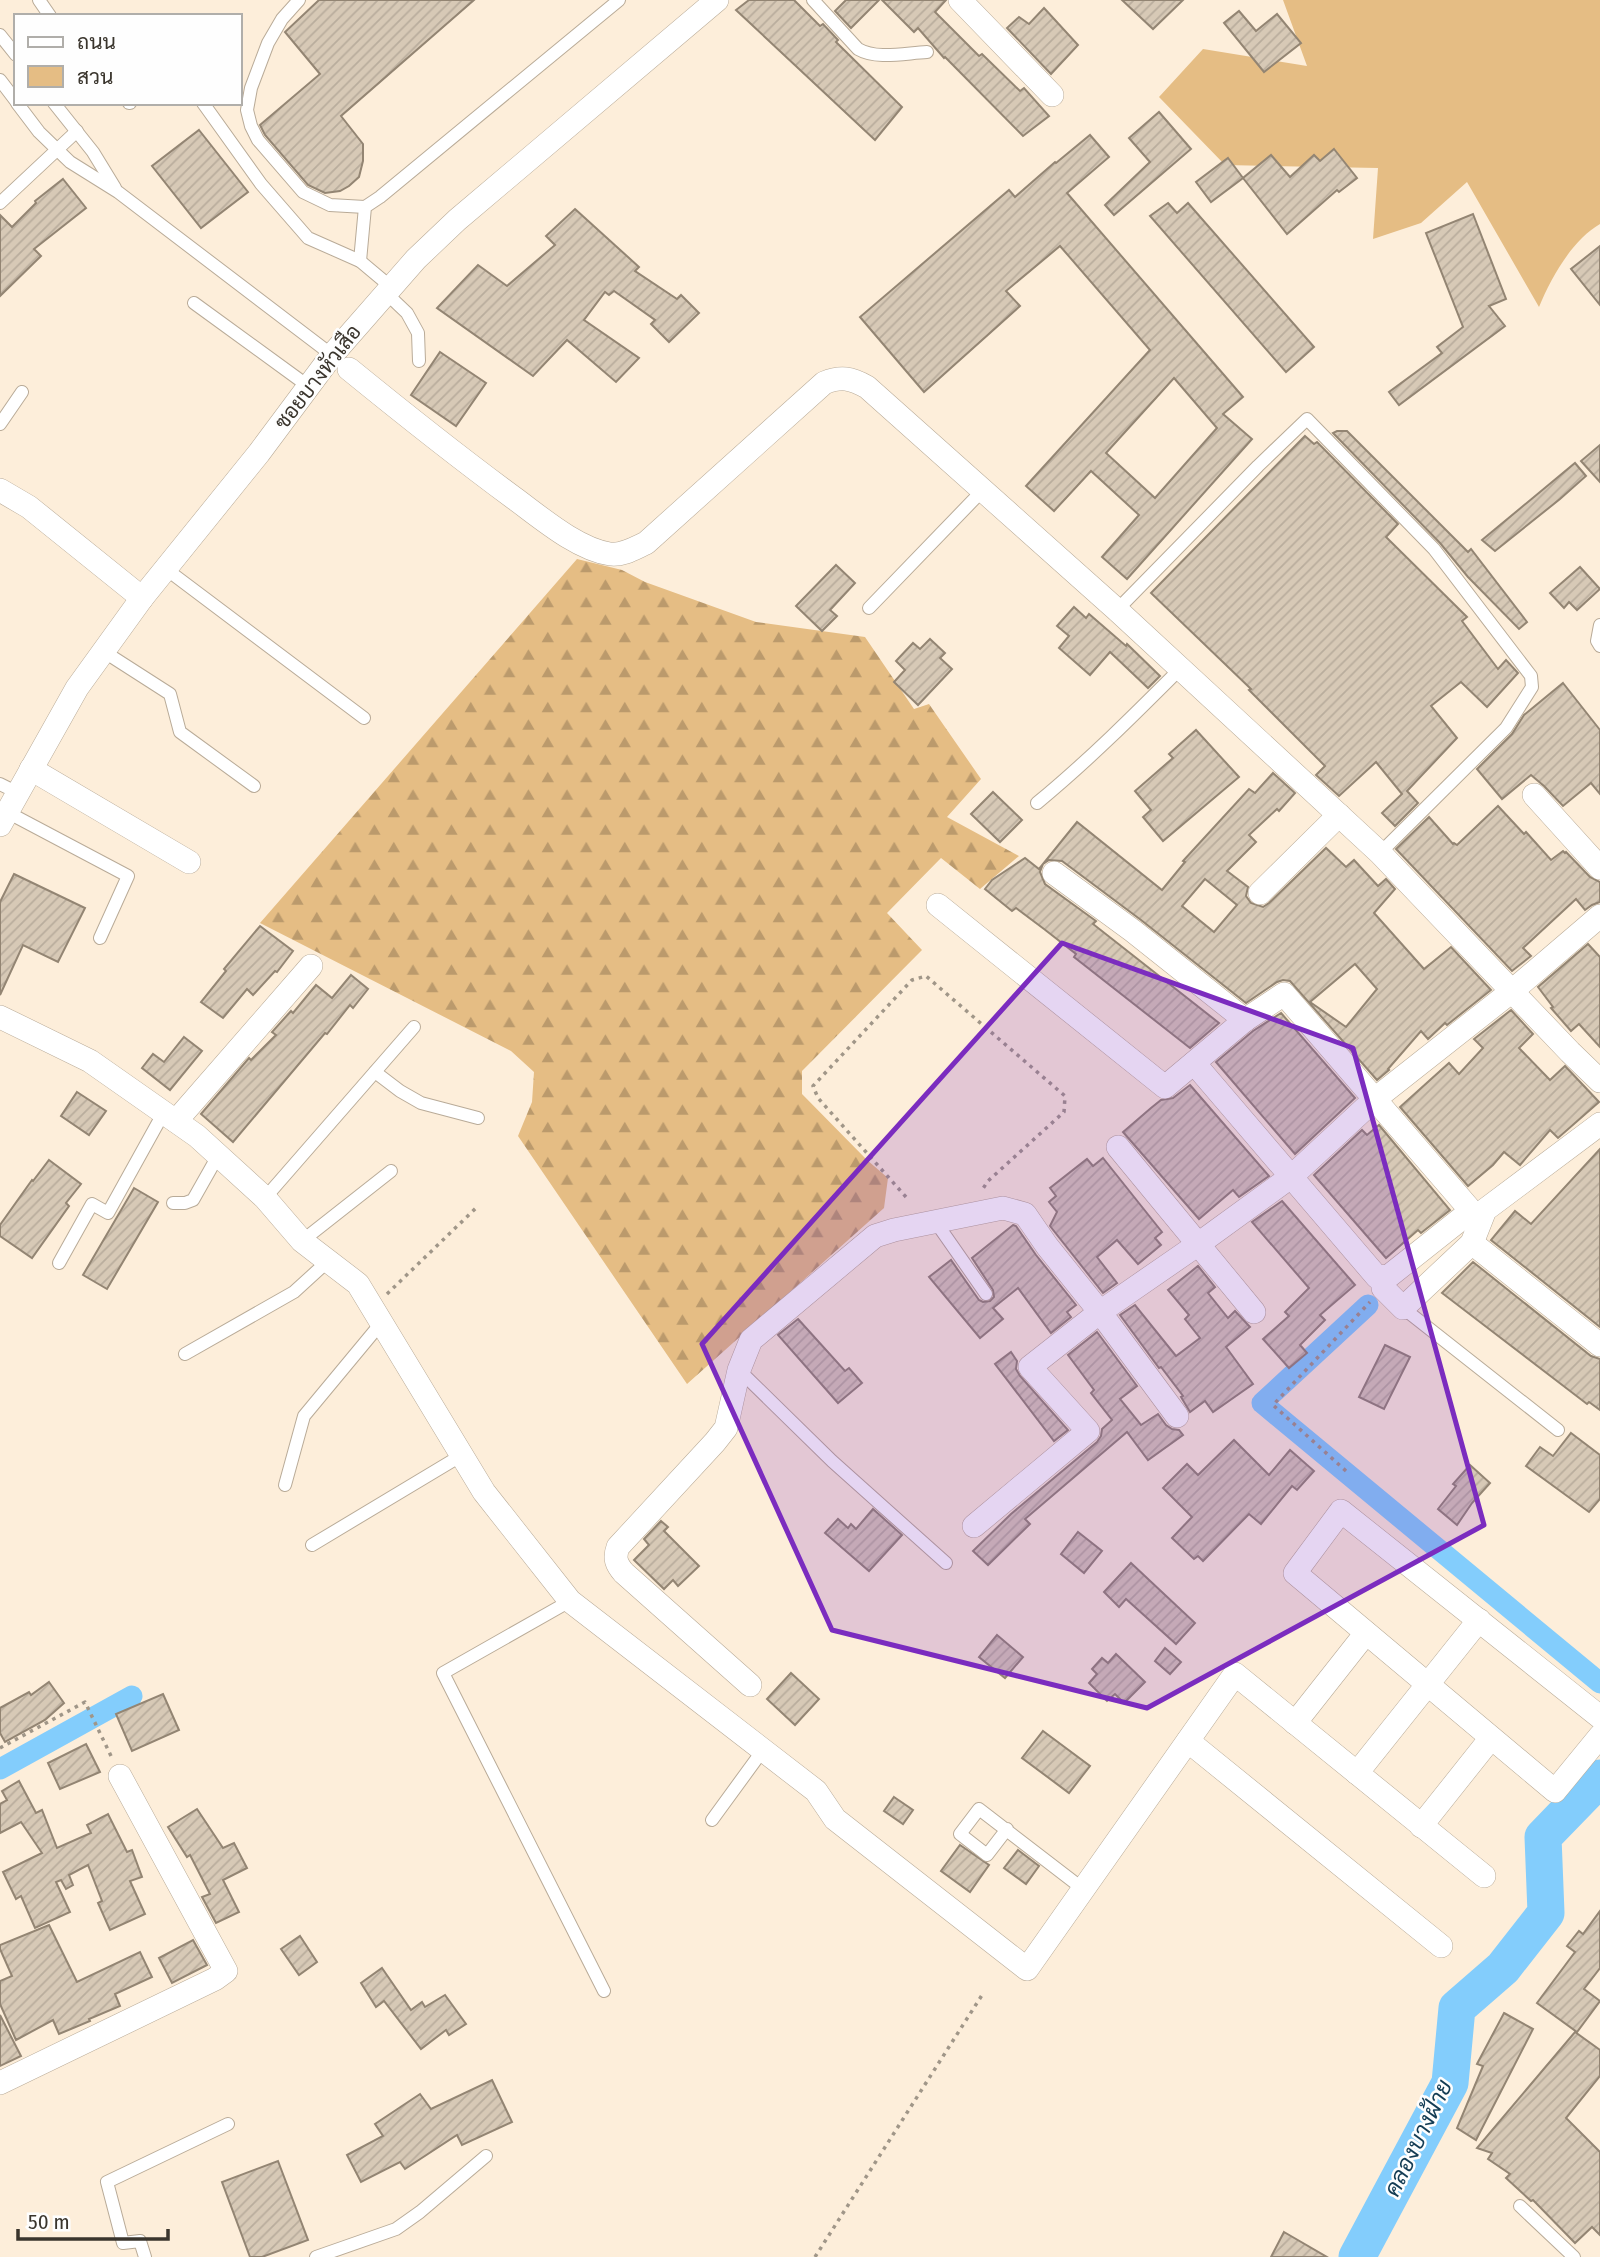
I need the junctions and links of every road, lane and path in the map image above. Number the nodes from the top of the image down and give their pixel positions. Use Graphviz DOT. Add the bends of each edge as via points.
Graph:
graph roads {
  1 [pos="299,0"];
  2 [pos="619,0"];
  3 [pos="717,0"];
  4 [pos="813,0"];
  5 [pos="960,0"];
  6 [pos="603,4"];
  7 [pos="0,34"];
  8 [pos="14,52"];
  9 [pos="926,52"];
  10 [pos="0,80"];
  11 [pos="1052,95"];
  12 [pos="14,98"];
  13 [pos="19,105"];
  14 [pos="56,105"];
  15 [pos="204,105"];
  16 [pos="76,131"];
  17 [pos="56,150"];
  18 [pos="118,192"];
  19 [pos="0,203"];
  20 [pos="365,207"];
  21 [pos="360,261"];
  22 [pos="389,290"];
  23 [pos="194,303"];
  24 [pos="340,362"];
  25 [pos="419,362"];
  26 [pos="308,386"];
  27 [pos="22,392"];
  28 [pos="0,424"];
  29 [pos="0,491"];
  30 [pos="982,491"];
  31 [pos="166,569"];
  32 [pos="142,598"];
  33 [pos="869,608"];
  34 [pos="1117,610"];
  35 [pos="1600,625"];
  36 [pos="1600,646"];
  37 [pos="103,651"];
  38 [pos="1180,669"];
  39 [pos="364,718"];
  40 [pos="31,769"];
  41 [pos="254,786"];
  42 [pos="1534,795"];
  43 [pos="6,803"];
  44 [pos="1037,803"];
  45 [pos="1339,815"];
  46 [pos="1380,853"];
  47 [pos="189,862"];
  48 [pos="1600,867"];
  49 [pos="1054,873"];
  50 [pos="1260,893"];
  51 [pos="938,905"];
  52 [pos="1600,916"];
  53 [pos="100,938"];
  54 [pos="311,966"];
  55 [pos="1512,991"];
  56 [pos="0,1017"];
  57 [pos="1245,1020"];
  58 [pos="414,1027"];
  59 [pos="1194,1063"];
  60 [pos="375,1072"];
  61 [pos="1600,1081"];
  62 [pos="1375,1099"];
  63 [pos="170,1116"];
  64 [pos="478,1118"];
  65 [pos="1600,1124"];
  66 [pos="1118,1147"];
  67 [pos="219,1154"];
  68 [pos="391,1171"];
  69 [pos="1292,1175"];
  70 [pos="906,1197"];
  71 [pos="265,1198"];
  72 [pos="173,1203"];
  73 [pos="476,1208"];
  74 [pos="965,1215"];
  75 [pos="1475,1215"];
  76 [pos="935,1221"];
  77 [pos="302,1241"];
  78 [pos="1472,1243"];
  79 [pos="1197,1245"];
  80 [pos="328,1261"];
  81 [pos="59,1263"];
  82 [pos="1384,1288"];
  83 [pos="986,1294"];
  84 [pos="1403,1308"];
  85 [pos="1100,1312"];
  86 [pos="1254,1312"];
  87 [pos="378,1315"];
  88 [pos="1600,1345"];
  89 [pos="185,1354"];
  90 [pos="739,1370"];
  91 [pos="1177,1416"];
  92 [pos="1558,1430"];
  93 [pos="462,1455"];
  94 [pos="1346,1471"];
  95 [pos="285,1485"];
  96 [pos="974,1526"];
  97 [pos="312,1545"];
  98 [pos="946,1563"];
  99 [pos="570,1601"];
  100 [pos="1479,1620"];
  101 [pos="1366,1633"];
  102 [pos="750,1685"];
  103 [pos="1427,1685"];
  104 [pos="1600,1717"];
  105 [pos="1295,1723"];
  106 [pos="1600,1736"];
  107 [pos="1491,1738"];
  108 [pos="1188,1741"];
  109 [pos="0,1748"];
  110 [pos="763,1750"];
  111 [pos="116,1767"];
  112 [pos="1357,1773"];
  113 [pos="712,1820"];
  114 [pos="1421,1826"];
  115 [pos="1007,1829"];
  116 [pos="1484,1876"];
  117 [pos="1083,1889"];
  118 [pos="1441,1946"];
  119 [pos="604,1991"];
  120 [pos="984,1992"];
  121 [pos="0,2083"];
  122 [pos="228,2124"];
  123 [pos="486,2156"];
  124 [pos="1520,2206"];
  125 [pos="145,2257"];
  126 [pos="316,2257"];
  127 [pos="815,2257"];
  128 [pos="1574,2257"];
  1 -- 20 [label="lane" via="268,43 251,88 247,110 251,126 303,192 330,205"];
  2 -- 6 [label="lane"];
  3 -- 22 [label="street, ซอยบางหัวเสือ" via="457,220"];
  4 -- 9 [label="lane" via="865,53"];
  5 -- 11 [label="street"];
  6 -- 20 [label="lane"];
  7 -- 8 [label="lane"];
  10 -- 12 [label="lane"];
  13 -- 17 [label="lane"];
  14 -- 16 [label="lane"];
  15 -- 21 [label="lane" via="261,184 308,238"];
  16 -- 17 [label="lane"];
  16 -- 18 [label="lane"];
  17 -- 18 [label="lane"];
  17 -- 19 [label="lane"];
  18 -- 24 [label="lane"];
  20 -- 21 [label="lane"];
  21 -- 22 [label="lane"];
  22 -- 24 [label="street, ซอยบางหัวเสือ"];
  22 -- 25 [label="lane" via="418,333"];
  23 -- 26 [label="lane"];
  24 -- 26 [label="street, ซอยบางหัวเสือ"];
  24 -- 30 [label="street" via="546,522 595,550 614,555 646,543 824,383 837,378 853,379 867,387"];
  26 -- 31 [label="street, ซอยบางหัวเสือ"];
  27 -- 28 [label="lane"];
  29 -- 32 [label="street" via="29,507"];
  30 -- 33 [label="lane"];
  30 -- 34 [label="street"];
  31 -- 32 [label="street, ซอยบางหัวเสือ"];
  31 -- 39 [label="lane"];
  32 -- 37 [label="street, ซอยบางหัวเสือ"];
  34 -- 38 [label="street"];
  34 -- 46 [label="lane" via="1307,419 1434,549 1531,676 1532,687 1506,728"];
  35 -- 36 [label="lane"];
  37 -- 40 [label="street, ซอยบางหัวเสือ"];
  37 -- 41 [label="lane" via="170,694 180,732"];
  38 -- 44 [label="lane"];
  38 -- 45 [label="street"];
  40 -- 43 [label="street, ซอยบางหัวเสือ"];
  40 -- 47 [label="street"];
  42 -- 48 [label="street"];
  43 -- 53 [label="lane" via="128,876"];
  45 -- 46 [label="street"];
  45 -- 50 [label="street"];
  46 -- 55 [label="street"];
  49 -- 57 [label="street"];
  51 -- 59 [label="street" via="1165,1087"];
  52 -- 55 [label="street"];
  54 -- 63 [label="street"];
  55 -- 61 [label="street"];
  55 -- 62 [label="street"];
  56 -- 63 [label="street" via="90,1061"];
  57 -- 59 [label="street"];
  57 -- 62 [label="street" via="1284,995"];
  58 -- 60 [label="lane"];
  59 -- 69 [label="street"];
  60 -- 64 [label="lane" via="421,1102"];
  60 -- 71 [label="lane"];
  62 -- 69 [label="street"];
  62 -- 75 [label="street"];
  63 -- 67 [label="street"];
  63 -- 81 [label="lane" via="108,1213 92,1204"];
  65 -- 75 [label="street"];
  66 -- 79 [label="street"];
  67 -- 71 [label="street"];
  67 -- 72 [label="lane" via="193,1200"];
  68 -- 77 [label="lane"];
  69 -- 75 [label="street" via="1380,1278"];
  69 -- 79 [label="street"];
  70 -- 74 [label="path" via="818,1098 813,1086 912,980 926,976 1065,1096 1064,1112 989,1181"];
  71 -- 77 [label="street"];
  73 -- 87 [label="path"];
  74 -- 76 [label="street"];
  74 -- 85 [label="street" via="1003,1208 1025,1214"];
  75 -- 78 [label="street"];
  76 -- 83 [label="lane"];
  76 -- 90 [label="street" via="875,1236 860,1247 751,1340"];
  77 -- 80 [label="street"];
  78 -- 84 [label="street"];
  78 -- 88 [label="street"];
  79 -- 85 [label="street"];
  79 -- 86 [label="street"];
  80 -- 87 [label="street" via="358,1284"];
  80 -- 89 [label="lane" via="294,1292"];
  82 -- 84 [label="street"];
  82 -- 94 [label="path" via="1273,1405"];
  84 -- 92 [label="lane"];
  85 -- 91 [label="street"];
  85 -- 96 [label="street" via="1030,1367 1088,1431"];
  87 -- 93 [label="street"];
  87 -- 95 [label="lane" via="304,1416"];
  90 -- 98 [label="lane"];
  90 -- 102 [label="street" via="726,1428 615,1555 624,1573"];
  93 -- 97 [label="lane"];
  93 -- 99 [label="street" via="484,1492"];
  99 -- 110 [label="street"];
  99 -- 119 [label="lane" via="443,1674"];
  100 -- 101 [label="street" via="1341,1511 1295,1573"];
  100 -- 103 [label="street"];
  100 -- 104 [label="street"];
  101 -- 103 [label="street"];
  101 -- 105 [label="street"];
  103 -- 107 [label="street"];
  103 -- 112 [label="street"];
  105 -- 108 [label="street" via="1235,1674"];
  105 -- 112 [label="street"];
  106 -- 107 [label="street" via="1555,1791"];
  107 -- 114 [label="street"];
  108 -- 117 [label="street"];
  108 -- 118 [label="street"];
  109 -- 111 [label="path" via="85,1702"];
  110 -- 113 [label="lane"];
  110 -- 117 [label="street" via="816,1791 835,1819 1027,1969"];
  111 -- 121 [label="street" via="226,1971"];
  112 -- 114 [label="street"];
  114 -- 116 [label="street"];
  115 -- 117 [label="lane"];
  120 -- 127 [label="path"];
  122 -- 125 [label="lane" via="107,2182 122,2243 140,2241"];
  123 -- 126 [label="lane" via="396,2230"];
  124 -- 128 [label="lane"];
}
